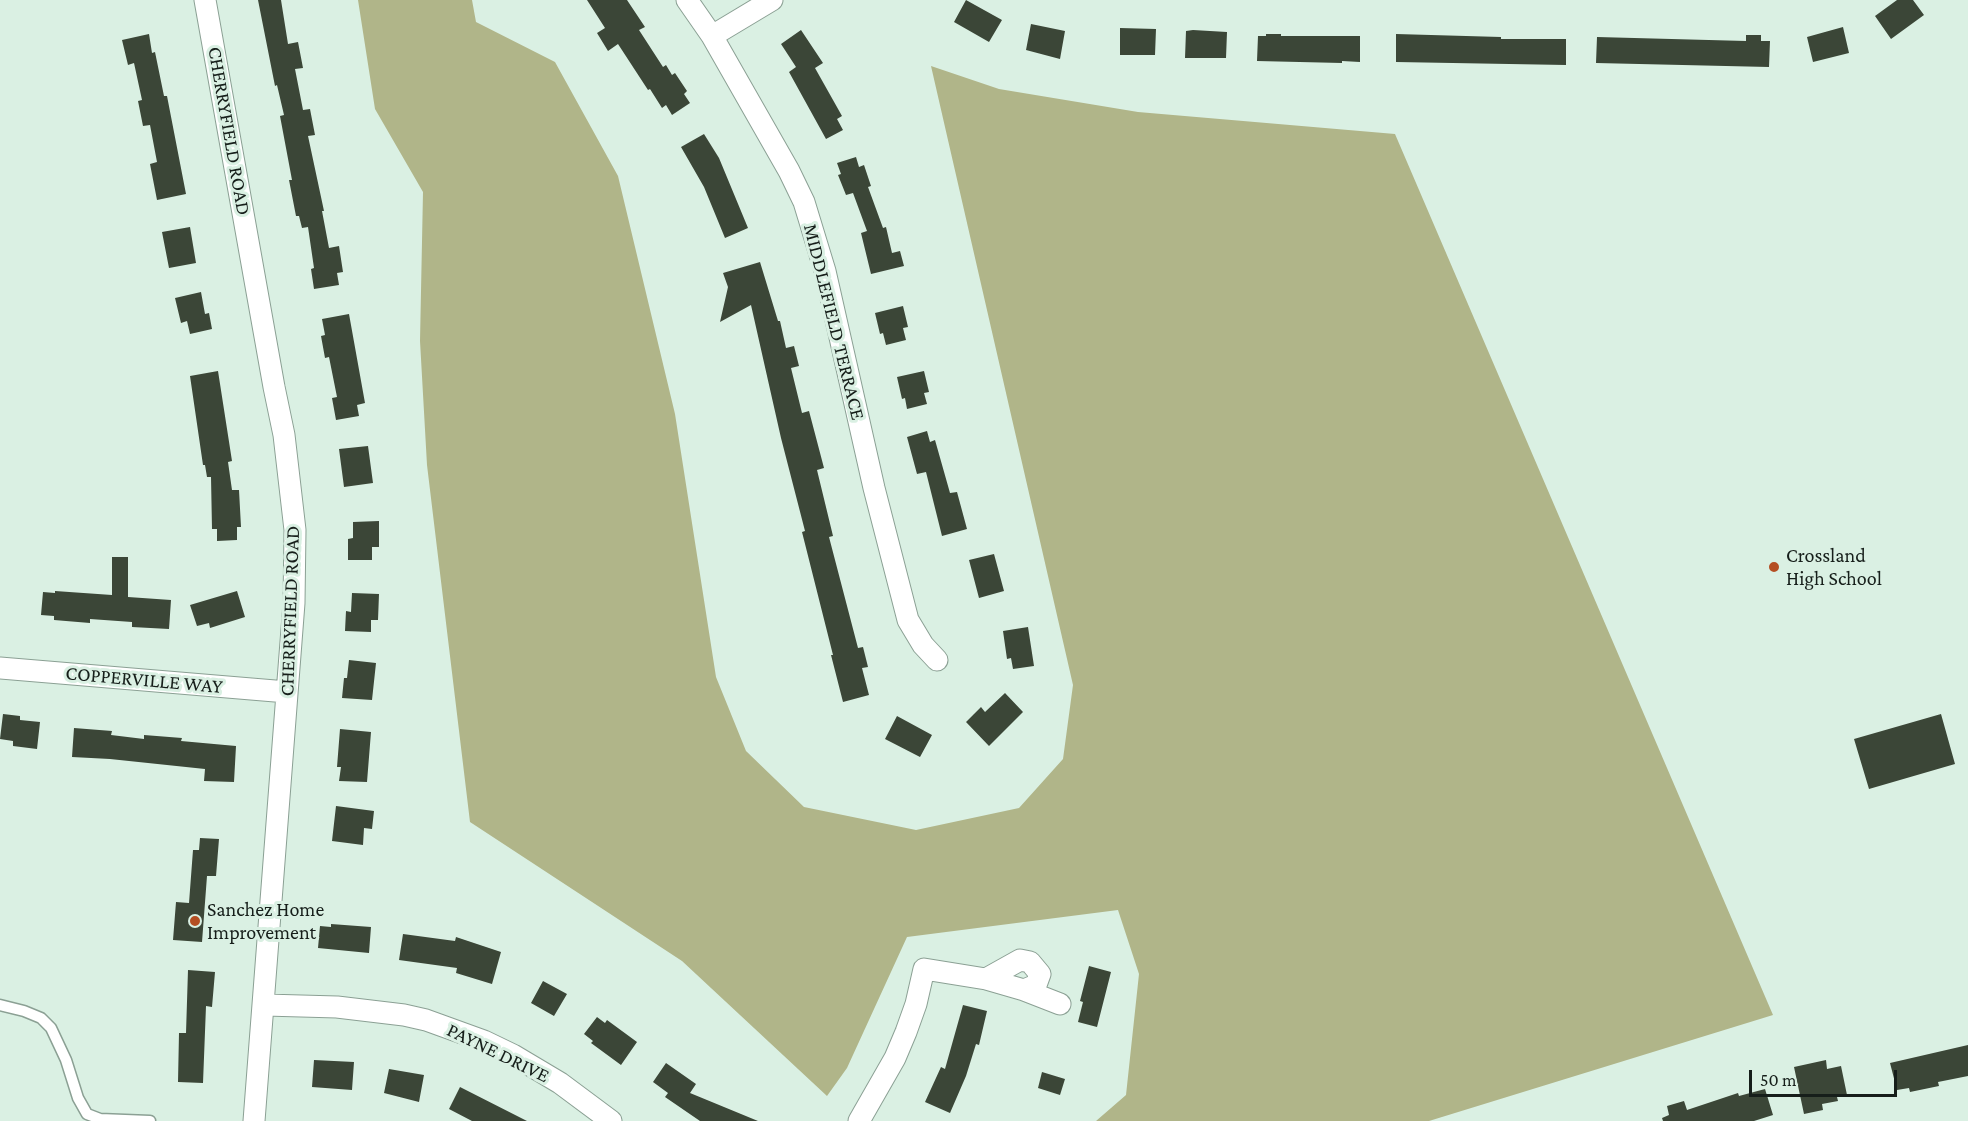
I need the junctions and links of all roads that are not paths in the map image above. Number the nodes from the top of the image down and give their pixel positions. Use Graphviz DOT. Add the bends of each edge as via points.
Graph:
graph roads {
  1 [pos="205,0"];
  2 [pos="687,0"];
  3 [pos="772,0"];
  4 [pos="712,36"];
  5 [pos="937,660"];
  6 [pos="0,668"];
  7 [pos="287,692"];
  8 [pos="986,979"];
  9 [pos="1024,990"];
  10 [pos="1060,1004"];
  11 [pos="0,1005"];
  12 [pos="265,1005"];
  13 [pos="150,1121"];
  14 [pos="255,1121"];
  15 [pos="611,1121"];
  16 [pos="859,1121"];
  1 -- 7 [label="street, CHERRYFIELD ROAD" via="289,472 295,530"];
  2 -- 4 [label="street, MIDDLEFIELD TERRACE"];
  3 -- 4 [label="street"];
  4 -- 5 [label="street, MIDDLEFIELD TERRACE" via="804,202 825,271 908,620"];
  6 -- 7 [label="street, COPPERVILLE WAY"];
  7 -- 12 [label="street, CHERRYFIELD ROAD"];
  8 -- 9 [label="street"];
  8 -- 9 [label="street" via="1020,960 1030,962 1040,974 1036,985"];
  8 -- 16 [label="street" via="924,969 916,1004 895,1059"];
  9 -- 10 [label="street"];
  11 -- 13 [label="lane" via="41,1018 51,1028 87,1114 100,1119"];
  12 -- 14 [label="street, CHERRYFIELD ROAD"];
  12 -- 15 [label="street, PAYNE DRIVE" via="356,1008 436,1023 513,1055 560,1083"];
}
